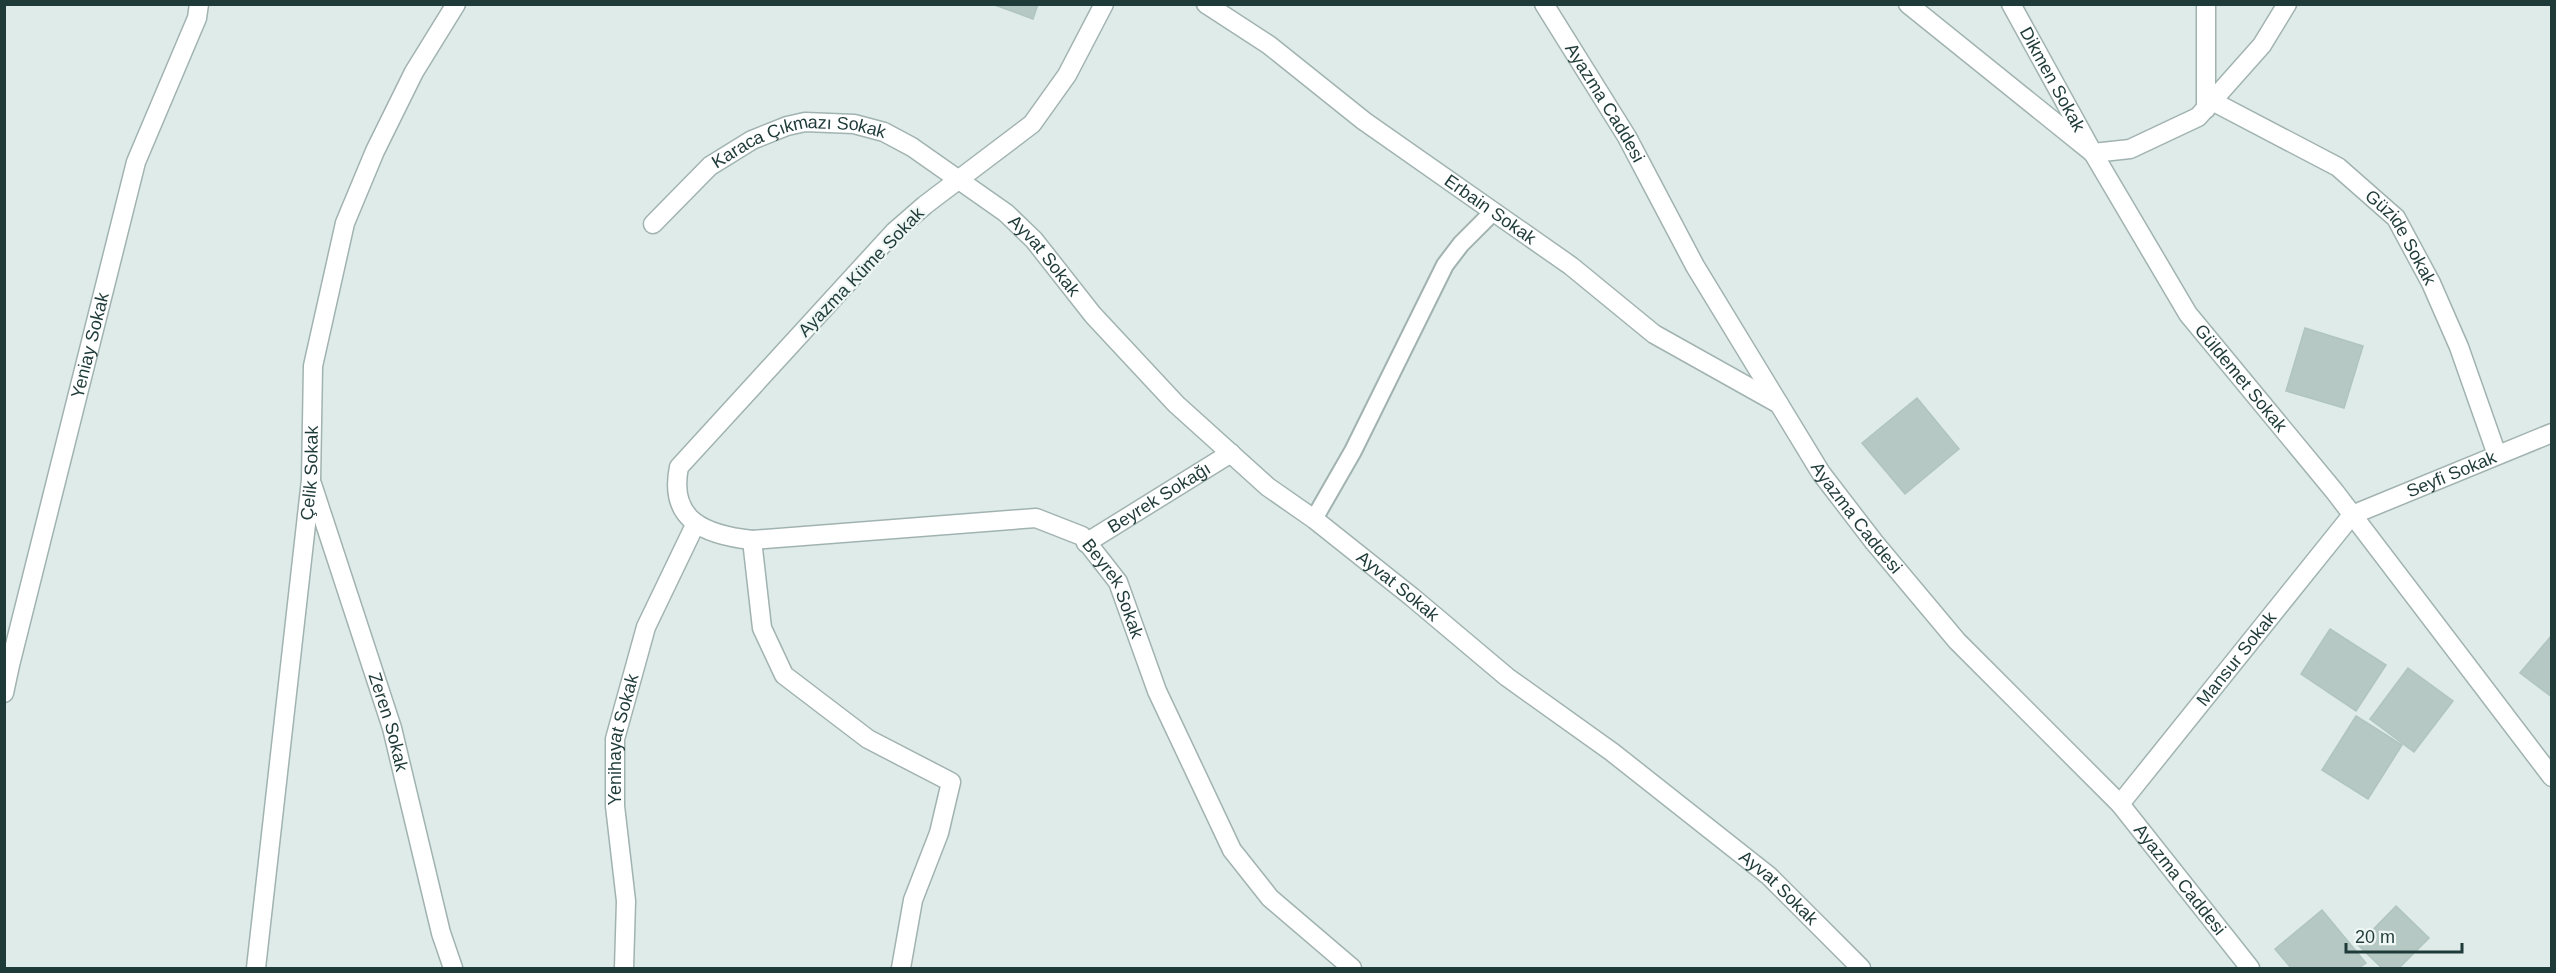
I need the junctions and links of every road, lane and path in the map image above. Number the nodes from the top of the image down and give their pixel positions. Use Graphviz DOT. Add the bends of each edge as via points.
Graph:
graph roads {
  1 [pos="199,4"];
  2 [pos="456,4"];
  3 [pos="1104,4"];
  4 [pos="1206,4"];
  5 [pos="1544,4"];
  6 [pos="1908,4"];
  7 [pos="2011,4"];
  8 [pos="2206,4"];
  9 [pos="2287,4"];
  10 [pos="2209,105"];
  11 [pos="2093,153"];
  12 [pos="959,178"];
  13 [pos="1494,212"];
  14 [pos="653,224"];
  15 [pos="1779,404"];
  16 [pos="2552,433"];
  17 [pos="1231,453"];
  18 [pos="2497,455"];
  19 [pos="311,480"];
  20 [pos="2352,515"];
  21 [pos="1314,519"];
  22 [pos="695,525"];
  23 [pos="752,540"];
  24 [pos="1086,543"];
  25 [pos="7,664"];
  26 [pos="4,693"];
  27 [pos="2552,777"];
  28 [pos="2120,804"];
  29 [pos="256,969"];
  30 [pos="453,969"];
  31 [pos="624,969"];
  32 [pos="901,969"];
  33 [pos="1352,969"];
  34 [pos="1861,969"];
  35 [pos="2250,969"];
  1 -- 25 [label="street, Yeniay Sokak" via="197,18 136,162"];
  2 -- 19 [label="street, Çelik Sokak" via="414,72 345,223 313,366"];
  3 -- 12 [label="street, Ayazma Küme Sokak" via="1067,75 1032,124"];
  4 -- 13 [label="street, Erbain Sokak" via="1269,45 1364,121"];
  5 -- 15 [label="street, Ayazma Caddesi" via="1627,137 1695,266"];
  6 -- 11 [label="street, Güldemet Sokak"];
  7 -- 11 [label="street, Dikmen Sokak"];
  8 -- 10 [label="street"];
  9 -- 10 [label="street" via="2262,45"];
  10 -- 11 [label="street" via="2198,117 2130,149"];
  10 -- 18 [label="street, Güzide Sokak" via="2338,167 2396,218 2459,347"];
  11 -- 20 [label="street, Güldemet Sokak" via="2188,314"];
  12 -- 14 [label="street, Karaca Çıkmazı Sokak" via="884,132 854,124 805,122 752,140 710,166"];
  12 -- 17 [label="street, Ayvat Sokak" via="1034,240 1093,315 1176,404"];
  12 -- 22 [label="street, Ayazma Küme Sokak" via="894,232 860,267 679,467 677,498"];
  13 -- 15 [label="street, Erbain Sokak" via="1571,266 1654,334"];
  13 -- 21 [label="lane" via="1445,265 1353,451"];
  15 -- 28 [label="street, Ayazma Caddesi" via="1821,473 1957,641"];
  16 -- 18 [label="street, Seyfi Sokak"];
  17 -- 21 [label="street, Ayvat Sokak" via="1268,487"];
  17 -- 24 [label="street, Beyrek Sokağı"];
  18 -- 20 [label="street, Seyfi Sokak"];
  19 -- 29 [label="street, Çelik Sokak"];
  19 -- 30 [label="street, Zeren Sokak" via="392,728"];
  20 -- 27 [label="street, Güldemet Sokak"];
  20 -- 28 [label="street, Mansur Sokak"];
  21 -- 34 [label="street, Ayvat Sokak" via="1507,677 1612,752 1769,876"];
  22 -- 23 [label="street, Beyrek Sokak" via="724,537"];
  22 -- 31 [label="street, Yenihayat Sokak" via="646,627 615,739 615,806 626,901"];
  23 -- 24 [label="street, Beyrek Sokak" via="1036,518 1082,536"];
  23 -- 32 [label="street" via="762,628 784,675 868,739 951,782 939,832 913,900"];
  24 -- 33 [label="street, Beyrek Sokak" via="1118,582 1156,692 1232,850 1269,898"];
  25 -- 26 [label="street, Yeniay Sokak"];
  28 -- 35 [label="street, Ayazma Caddesi"];
}
